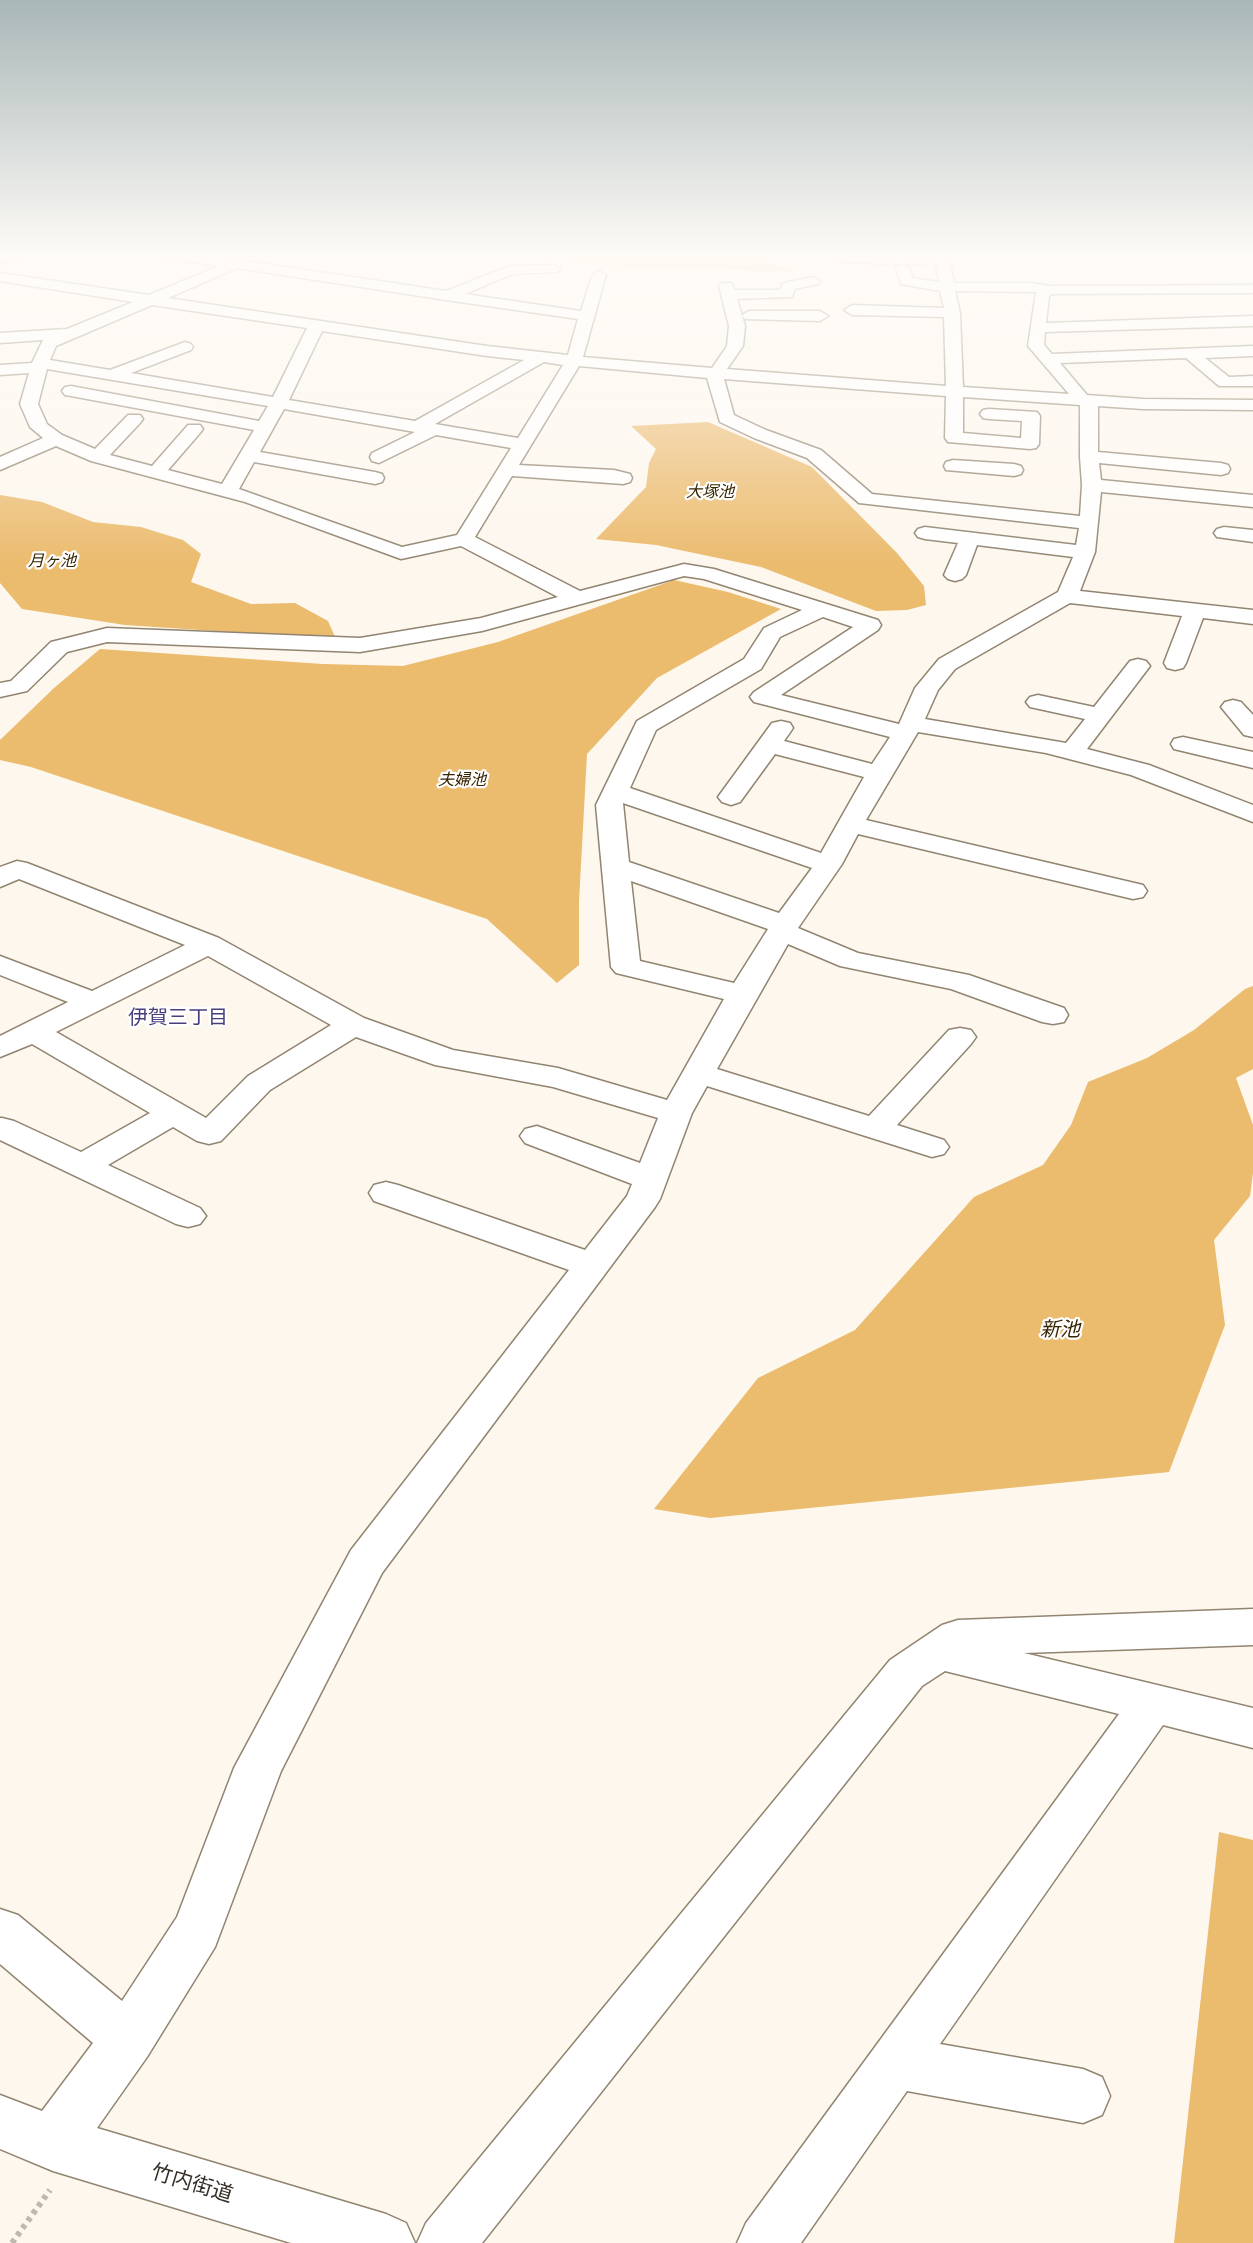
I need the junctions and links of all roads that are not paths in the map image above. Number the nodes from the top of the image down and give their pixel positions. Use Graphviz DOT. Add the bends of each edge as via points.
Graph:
graph roads {
  1 [pos="43,358"];
  2 [pos="155,358"];
  3 [pos="301,358"];
  4 [pos="541,358"];
  5 [pos="547,358"];
  6 [pos="575,358"];
  7 [pos="727,358"];
  8 [pos="950,358"];
  9 [pos="1079,358"];
  10 [pos="1195,358"];
  11 [pos="1048,359"];
  12 [pos="574,361"];
  13 [pos="40,365"];
  14 [pos="0,370"];
  15 [pos="111,375"];
  16 [pos="715,375"];
  17 [pos="1253,381"];
  18 [pos="46,387"];
  19 [pos="955,391"];
  20 [pos="1085,400"];
  21 [pos="278,404"];
  22 [pos="1253,405"];
  23 [pos="954,411"];
  24 [pos="134,419"];
  25 [pos="264,427"];
  26 [pos="425,428"];
  27 [pos="194,429"];
  28 [pos="56,439"];
  29 [pos="522,446"];
  30 [pos="543,450"];
  31 [pos="248,455"];
  32 [pos="98,457"];
  33 [pos="379,457"];
  34 [pos="1089,457"];
  35 [pos="0,464"];
  36 [pos="953,466"];
  37 [pos="982,468"];
  38 [pos="1221,469"];
  39 [pos="1014,470"];
  40 [pos="156,472"];
  41 [pos="375,478"];
  42 [pos="501,478"];
  43 [pos="623,478"];
  44 [pos="1092,485"];
  45 [pos="228,491"];
  46 [pos="591,492"];
  47 [pos="1253,501"];
  48 [pos="979,511"];
  49 [pos="1090,523"];
  50 [pos="925,533"];
  51 [pos="1224,533"];
  52 [pos="1253,536"];
  53 [pos="970,538"];
  54 [pos="464,540"];
  55 [pos="1085,552"];
  56 [pos="955,575"];
  57 [pos="1067,596"];
  58 [pos="578,599"];
  59 [pos="822,609"];
  60 [pos="1195,610"];
  61 [pos="1253,616"];
  62 [pos="1175,663"];
  63 [pos="1138,666"];
  64 [pos="0,690"];
  65 [pos="1038,702"];
  66 [pos="1233,707"];
  67 [pos="1100,715"];
  68 [pos="908,729"];
  69 [pos="1253,730"];
  70 [pos="1183,744"];
  71 [pos="1071,753"];
  72 [pos="1253,760"];
  73 [pos="879,773"];
  74 [pos="615,792"];
  75 [pos="731,797"];
  76 [pos="1246,804"];
  77 [pos="850,825"];
  78 [pos="828,864"];
  79 [pos="616,867"];
  80 [pos="0,879"];
  81 [pos="1133,891"];
  82 [pos="783,928"];
  83 [pos="209,944"];
  84 [pos="0,965"];
  85 [pos="742,994"];
  86 [pos="94,1002"];
  87 [pos="1053,1015"];
  88 [pos="352,1025"];
  89 [pos="34,1032"];
  90 [pos="960,1036"];
  91 [pos="0,1048"];
  92 [pos="698,1073"];
  93 [pos="174,1113"];
  94 [pos="676,1113"];
  95 [pos="2,1128"];
  96 [pos="875,1129"];
  97 [pos="537,1136"];
  98 [pos="932,1147"];
  99 [pos="82,1166"];
  100 [pos="651,1179"];
  101 [pos="386,1192"];
  102 [pos="188,1216"];
  103 [pos="591,1265"];
  104 [pos="1253,1627"];
  105 [pos="939,1651"];
  106 [pos="1153,1703"];
  107 [pos="1253,1728"];
  108 [pos="0,1932"];
  109 [pos="128,2039"];
  110 [pos="895,2063"];
  111 [pos="1083,2096"];
  112 [pos="0,2122"];
  113 [pos="66,2146"];
  114 [pos="386,2243"];
  115 [pos="446,2243"];
  116 [pos="766,2243"];
  1 -- 13 [label="street"];
  2 -- 15 [label="street"];
  3 -- 21 [label="street"];
  4 -- 26 [label="street"];
  5 -- 12 [label="street"];
  6 -- 12 [label="street"];
  7 -- 16 [label="street"];
  8 -- 19 [label="street"];
  9 -- 11 [label="street"];
  10 -- 17 [label="street" via="1225,382"];
  11 -- 20 [label="street"];
  12 -- 16 [label="street"];
  12 -- 29 [label="street"];
  13 -- 14 [label="street"];
  13 -- 15 [label="street"];
  13 -- 18 [label="street"];
  15 -- 21 [label="street"];
  16 -- 19 [label="street"];
  16 -- 48 [label="street" via="726,418 814,454 866,499"];
  18 -- 25 [label="street"];
  18 -- 28 [label="street" via="29,404 39,427"];
  19 -- 20 [label="street"];
  19 -- 23 [label="street"];
  20 -- 22 [label="street"];
  20 -- 34 [label="street"];
  21 -- 25 [label="street"];
  21 -- 26 [label="street"];
  23 -- 23 [label="street" via="954,438 1030,444 1031,416"];
  24 -- 32 [label="street"];
  25 -- 31 [label="street"];
  26 -- 29 [label="street"];
  26 -- 33 [label="street"];
  27 -- 40 [label="street"];
  28 -- 32 [label="street"];
  28 -- 35 [label="street"];
  29 -- 30 [label="street"];
  29 -- 42 [label="street"];
  31 -- 41 [label="street"];
  31 -- 45 [label="street"];
  32 -- 40 [label="street"];
  34 -- 38 [label="street"];
  34 -- 44 [label="street"];
  36 -- 37 [label="street"];
  37 -- 39 [label="street"];
  37 -- 48 [label="street"];
  40 -- 45 [label="street"];
  42 -- 43 [label="street"];
  42 -- 46 [label="street"];
  42 -- 54 [label="street"];
  44 -- 47 [label="street"];
  44 -- 49 [label="street"];
  45 -- 54 [label="street" via="401,553"];
  48 -- 49 [label="street" via="1019,507"];
  49 -- 55 [label="street"];
  50 -- 53 [label="street"];
  51 -- 52 [label="street"];
  53 -- 55 [label="street"];
  53 -- 56 [label="street"];
  54 -- 58 [label="street"];
  55 -- 57 [label="street"];
  57 -- 60 [label="street"];
  57 -- 68 [label="street" via="947,664 927,688"];
  58 -- 59 [label="street" via="684,570 707,573"];
  58 -- 64 [label="street" via="482,624 360,645 107,635 59,647 19,686"];
  59 -- 68 [label="street" via="870,625 762,698"];
  59 -- 74 [label="street" via="772,633 753,664 646,726"];
  60 -- 61 [label="street"];
  60 -- 62 [label="street"];
  63 -- 67 [label="street"];
  65 -- 67 [label="street"];
  66 -- 69 [label="street"];
  67 -- 71 [label="street"];
  68 -- 71 [label="street"];
  68 -- 73 [label="street"];
  70 -- 72 [label="street"];
  71 -- 76 [label="street"];
  73 -- 75 [label="street" via="776,735"];
  73 -- 77 [label="street"];
  74 -- 78 [label="street"];
  74 -- 79 [label="street" via="609,806"];
  77 -- 78 [label="street"];
  77 -- 81 [label="street"];
  78 -- 82 [label="street"];
  79 -- 82 [label="street"];
  79 -- 85 [label="street" via="626,967"];
  80 -- 83 [label="street" via="17,869"];
  82 -- 85 [label="street"];
  82 -- 87 [label="street" via="850,960 958,981"];
  83 -- 86 [label="street"];
  83 -- 88 [label="street"];
  84 -- 86 [label="street"];
  85 -- 92 [label="street"];
  86 -- 89 [label="street"];
  88 -- 93 [label="street" via="259,1083 209,1134"];
  88 -- 94 [label="street" via="446,1058 558,1078"];
  89 -- 91 [label="street"];
  89 -- 93 [label="street"];
  90 -- 96 [label="street"];
  92 -- 94 [label="street"];
  92 -- 96 [label="street"];
  93 -- 99 [label="street"];
  94 -- 100 [label="street"];
  95 -- 99 [label="street"];
  96 -- 98 [label="street"];
  97 -- 100 [label="street"];
  99 -- 102 [label="street"];
  100 -- 103 [label="street" via="643,1199"];
  101 -- 103 [label="street"];
  103 -- 109 [label="street" via="366,1562 258,1768 198,1930"];
  104 -- 105 [label="street" via="958,1638"];
  105 -- 106 [label="street"];
  105 -- 115 [label="street" via="906,1673"];
  106 -- 107 [label="street"];
  106 -- 110 [label="street"];
  108 -- 109 [label="street"];
  109 -- 113 [label="street"];
  110 -- 111 [label="street"];
  110 -- 116 [label="street"];
  112 -- 113 [label="street, 竹内街道"];
  113 -- 114 [label="street, 竹内街道"];
}
